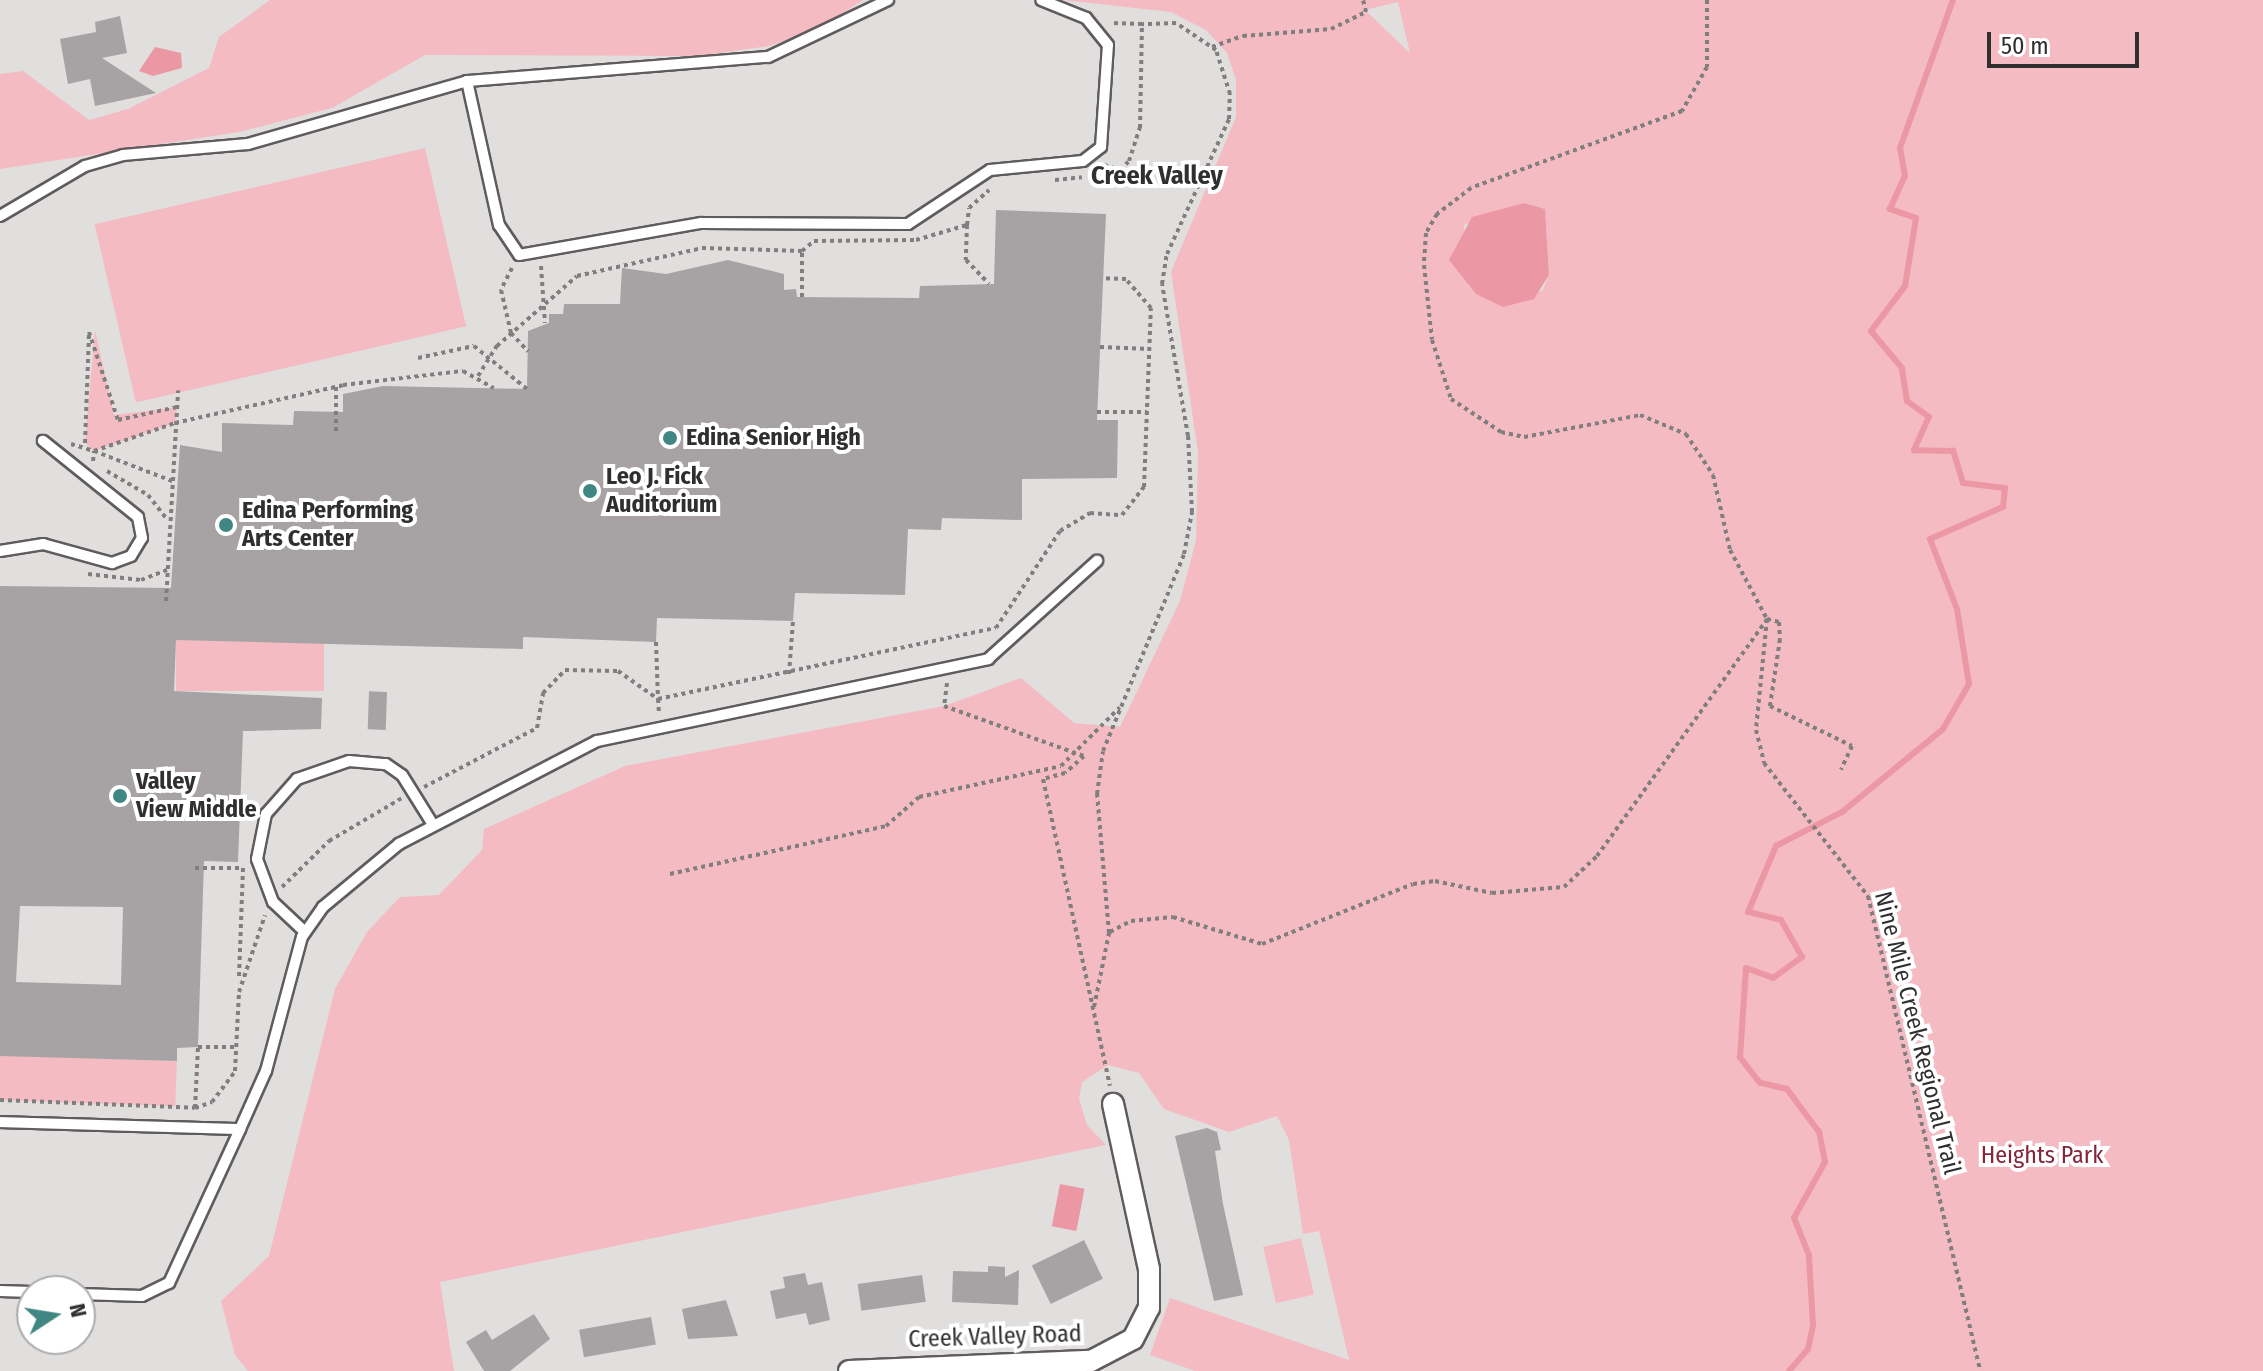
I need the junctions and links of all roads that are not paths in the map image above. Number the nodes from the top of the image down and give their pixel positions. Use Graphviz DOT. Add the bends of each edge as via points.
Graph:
graph roads {
  1 [pos="888,0"];
  2 [pos="1041,0"];
  3 [pos="467,81"];
  4 [pos="0,216"];
  5 [pos="43,441"];
  6 [pos="0,551"];
  7 [pos="1097,561"];
  8 [pos="432,823"];
  9 [pos="305,932"];
  10 [pos="1113,1104"];
  11 [pos="0,1122"];
  12 [pos="240,1129"];
  13 [pos="96,1295"];
  14 [pos="849,1371"];
  1 -- 3 [label="lane" via="768,57"];
  2 -- 3 [label="lane" via="1086,18 1108,45 1106,135 1093,156 990,170 908,224 701,223 539,256 519,255 499,225"];
  3 -- 4 [label="lane" via="248,144 85,166"];
  5 -- 6 [label="lane" via="138,517 142,538 131,556 112,563 43,544"];
  7 -- 8 [label="lane" via="988,659 597,741"];
  8 -- 9 [label="lane" via="357,875"];
  8 -- 9 [label="lane" via="402,775 386,764 349,761 297,779 266,814 257,859 273,902"];
  9 -- 12 [label="lane" via="284,982 266,1071"];
  10 -- 14 [label="street, Creek Valley Road" via="1149,1269 1149,1308 1133,1339 1091,1361"];
  11 -- 12 [label="lane"];
  12 -- 13 [label="lane" via="169,1283 142,1296"];
}
